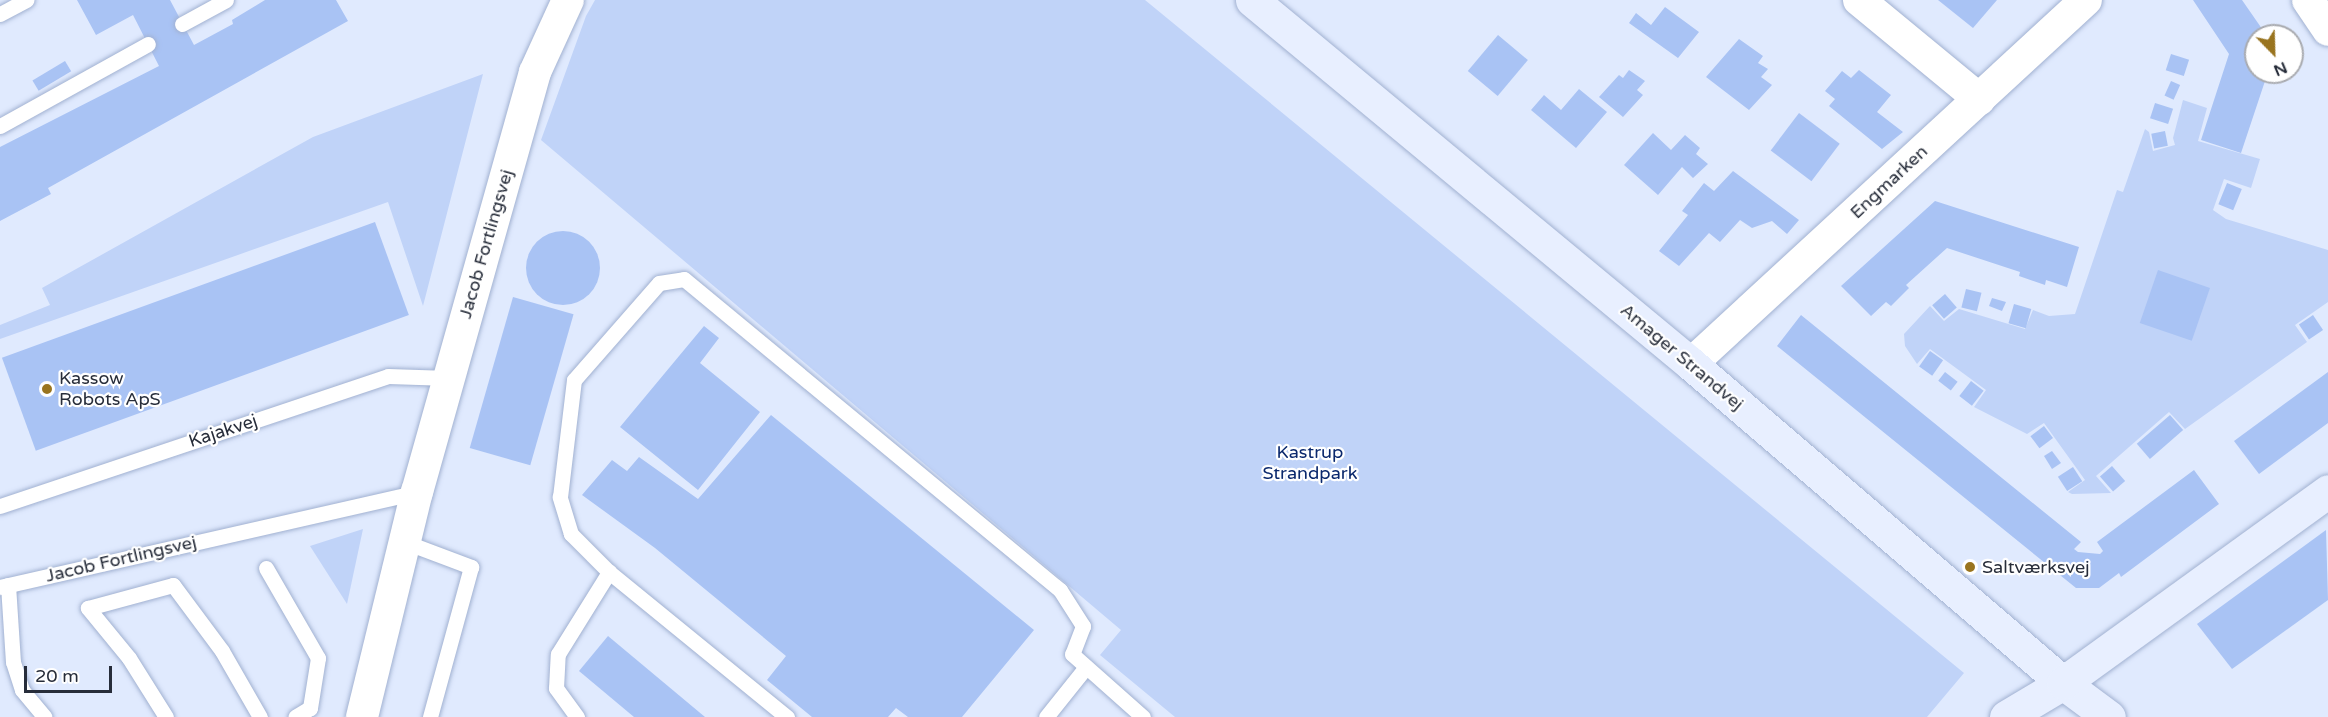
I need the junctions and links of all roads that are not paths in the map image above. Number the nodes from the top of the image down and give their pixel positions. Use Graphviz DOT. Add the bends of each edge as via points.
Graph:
graph roads {
  1 [pos="26,0"];
  2 [pos="226,0"];
  3 [pos="568,0"];
  4 [pos="1252,0"];
  5 [pos="1859,0"];
  6 [pos="2086,0"];
  7 [pos="2308,0"];
  8 [pos="0,14"];
  9 [pos="182,24"];
  10 [pos="2328,30"];
  11 [pos="148,44"];
  12 [pos="1979,99"];
  13 [pos="0,126"];
  14 [pos="1691,364"];
  15 [pos="449,378"];
  16 [pos="2328,491"];
  17 [pos="417,492"];
  18 [pos="0,506"];
  19 [pos="405,542"];
  20 [pos="266,568"];
  21 [pos="609,572"];
  22 [pos="4,586"];
  23 [pos="1086,667"];
  24 [pos="2063,682"];
  25 [pos="45,717"];
  26 [pos="166,717"];
  27 [pos="260,717"];
  28 [pos="295,717"];
  29 [pos="362,717"];
  30 [pos="430,717"];
  31 [pos="577,717"];
  32 [pos="787,717"];
  33 [pos="1046,717"];
  34 [pos="1143,717"];
  35 [pos="2006,717"];
  36 [pos="2047,717"];
  37 [pos="2109,717"];
  1 -- 8 [label="lane"];
  2 -- 9 [label="lane"];
  3 -- 15 [label="street, Jacob Fortlingsvej" via="535,72"];
  4 -- 14 [label="street, Amager Strandvej"];
  5 -- 12 [label="street"];
  6 -- 12 [label="street, Engmarken"];
  7 -- 10 [label="street"];
  11 -- 13 [label="lane"];
  12 -- 14 [label="street, Engmarken"];
  14 -- 24 [label="street, Amager Strandvej"];
  15 -- 17 [label="street, Jacob Fortlingsvej"];
  15 -- 18 [label="lane, Kajakvej" via="388,376"];
  16 -- 24 [label="street"];
  17 -- 19 [label="street, Jacob Fortlingsvej"];
  17 -- 22 [label="lane, Jacob Fortlingsvej"];
  19 -- 29 [label="street, Jacob Fortlingsvej"];
  19 -- 30 [label="lane" via="471,567"];
  20 -- 28 [label="lane" via="318,658 310,708"];
  21 -- 23 [label="lane" via="571,534 560,497 574,380 659,283 684,279 1060,590 1083,626 1072,654"];
  21 -- 31 [label="lane" via="558,654 556,688"];
  21 -- 32 [label="lane"];
  22 -- 25 [label="lane" via="13,662 22,690"];
  23 -- 33 [label="lane"];
  23 -- 34 [label="lane"];
  24 -- 35 [label="street"];
  24 -- 36 [label="street"];
  24 -- 37 [label="street, Amager Strandvej"];
  26 -- 27 [label="lane" via="129,658 88,608 173,585 222,651"];
}
